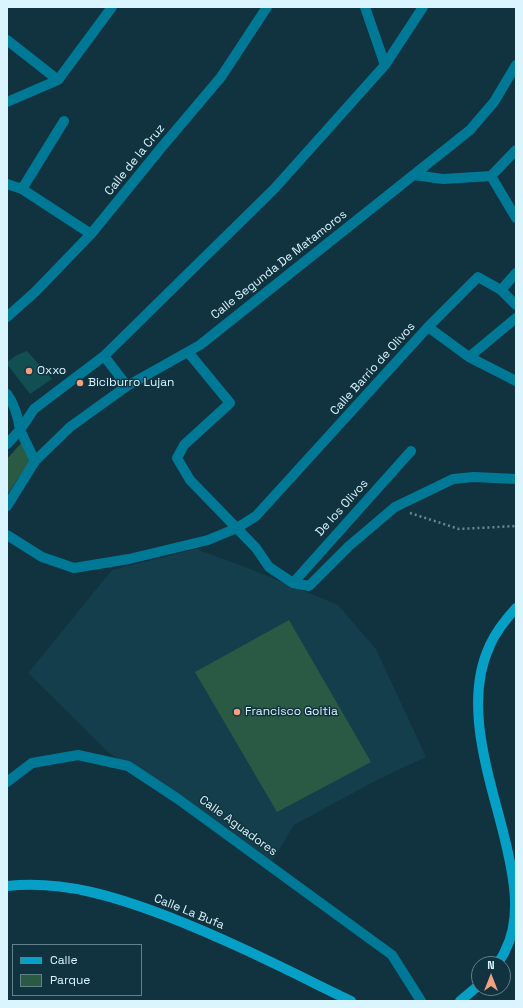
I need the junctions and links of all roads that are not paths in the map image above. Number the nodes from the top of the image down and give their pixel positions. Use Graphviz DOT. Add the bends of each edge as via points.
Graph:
graph roads {
  1 [pos="112,7"];
  2 [pos="267,7"];
  3 [pos="365,7"];
  4 [pos="423,7"];
  5 [pos="7,40"];
  6 [pos="385,65"];
  7 [pos="516,65"];
  8 [pos="58,80"];
  9 [pos="7,102"];
  10 [pos="64,121"];
  11 [pos="516,150"];
  12 [pos="414,175"];
  13 [pos="491,176"];
  14 [pos="7,184"];
  15 [pos="22,189"];
  16 [pos="516,218"];
  17 [pos="91,234"];
  18 [pos="516,273"];
  19 [pos="501,290"];
  20 [pos="516,305"];
  21 [pos="7,318"];
  22 [pos="516,318"];
  23 [pos="428,327"];
  24 [pos="188,352"];
  25 [pos="104,356"];
  26 [pos="469,357"];
  27 [pos="516,381"];
  28 [pos="127,386"];
  29 [pos="10,398"];
  30 [pos="20,430"];
  31 [pos="7,444"];
  32 [pos="411,451"];
  33 [pos="35,461"];
  34 [pos="516,479"];
  35 [pos="7,506"];
  36 [pos="237,528"];
  37 [pos="7,535"];
  38 [pos="293,583"];
  39 [pos="516,608"];
  40 [pos="7,782"];
  41 [pos="7,886"];
  42 [pos="502,956"];
  43 [pos="471,992"];
  44 [pos="351,1001"];
  45 [pos="421,1001"];
  46 [pos="460,1001"];
  1 -- 8 [label="street"];
  2 -- 17 [label="street, Calle de la Cruz" via="221,77"];
  3 -- 6 [label="street"];
  4 -- 6 [label="street"];
  5 -- 8 [label="street"];
  6 -- 25 [label="street" via="275,188"];
  7 -- 12 [label="street, Calle Segunda De Matamoros" via="494,102 470,130"];
  8 -- 9 [label="street"];
  10 -- 15 [label="street"];
  11 -- 13 [label="street"];
  12 -- 13 [label="street" via="443,179"];
  12 -- 24 [label="street, Calle Segunda De Matamoros"];
  13 -- 16 [label="street"];
  14 -- 15 [label="street"];
  15 -- 17 [label="street"];
  17 -- 21 [label="street, Calle de la Cruz"];
  18 -- 19 [label="street"];
  19 -- 20 [label="street"];
  19 -- 23 [label="street, Calle Barrio de Olivos" via="478,277"];
  22 -- 26 [label="street"];
  23 -- 26 [label="street"];
  23 -- 36 [label="street, Calle Barrio de Olivos" via="256,516"];
  24 -- 28 [label="street, Calle Segunda De Matamoros"];
  24 -- 36 [label="street" via="230,403 184,445 177,458 190,480"];
  25 -- 28 [label="street"];
  25 -- 30 [label="street" via="34,409"];
  26 -- 27 [label="street"];
  28 -- 33 [label="street, Calle Segunda De Matamoros" via="70,427"];
  29 -- 30 [label="street" via="17,411"];
  30 -- 31 [label="street"];
  30 -- 33 [label="street"];
  32 -- 38 [label="street, De los Olivos"];
  33 -- 35 [label="street"];
  34 -- 38 [label="street" via="453,479 395,507 349,546 309,586"];
  36 -- 37 [label="street, Calle Barrio de Olivos" via="196,543 129,559 74,568 42,557"];
  36 -- 38 [label="street" via="256,548 269,567"];
  39 -- 42 [label="main road" via="490,645 478,692 483,752 514,882 515,917 511,936"];
  40 -- 45 [label="street, Calle Aguadores" via="32,763 78,754 128,766 178,799 392,955"];
  41 -- 44 [label="main road, Calle La Bufa" via="64,887 87,890 114,898 210,933"];
  43 -- 46 [label="main road"];
}
